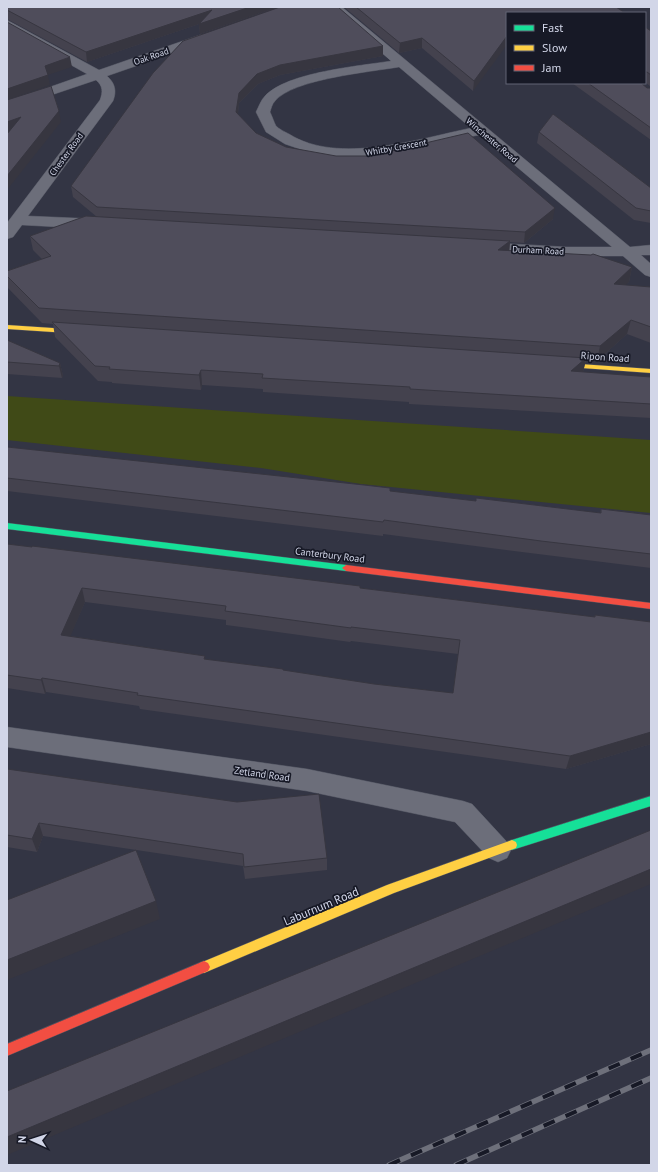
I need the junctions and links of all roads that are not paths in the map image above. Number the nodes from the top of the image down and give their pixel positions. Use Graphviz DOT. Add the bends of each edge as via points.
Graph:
graph roads {
  1 [pos="335,7"];
  2 [pos="7,24"];
  3 [pos="219,33"];
  4 [pos="401,63"];
  5 [pos="98,75"];
  6 [pos="7,106"];
  7 [pos="481,130"];
  8 [pos="18,220"];
  9 [pos="112,225"];
  10 [pos="7,234"];
  11 [pos="467,246"];
  12 [pos="651,250"];
  13 [pos="626,252"];
  14 [pos="651,272"];
  15 [pos="7,327"];
  16 [pos="94,333"];
  17 [pos="548,364"];
  18 [pos="651,371"];
  19 [pos="7,526"];
  20 [pos="651,606"];
  21 [pos="7,737"];
  22 [pos="651,801"];
  23 [pos="498,850"];
  24 [pos="7,1050"];
  1 -- 4 [label="street, Winchester Road"];
  2 -- 5 [label="street"];
  3 -- 5 [label="street, Oak Road"];
  4 -- 7 [label="street, Winchester Road"];
  4 -- 7 [label="street, Whitby Crescent" via="313,79 285,87 270,98 263,112 271,129 290,141 314,150 350,154 373,152"];
  5 -- 6 [label="street, Oak Road"];
  5 -- 8 [label="street, Chester Road" via="108,83 109,94"];
  7 -- 13 [label="street, Winchester Road"];
  8 -- 9 [label="street"];
  8 -- 10 [label="street, Chester Road"];
  11 -- 13 [label="street, Durham Road" via="570,252"];
  12 -- 13 [label="street, Durham Road"];
  13 -- 14 [label="street, Winchester Road"];
  15 -- 16 [label="street"];
  17 -- 18 [label="street, Ripon Road"];
  19 -- 20 [label="street, Canterbury Road"];
  21 -- 23 [label="street, Zetland Road" via="307,780 463,812"];
  22 -- 23 [label="street, Laburnum Road"];
  23 -- 24 [label="street, Laburnum Road" via="391,889"];
}
